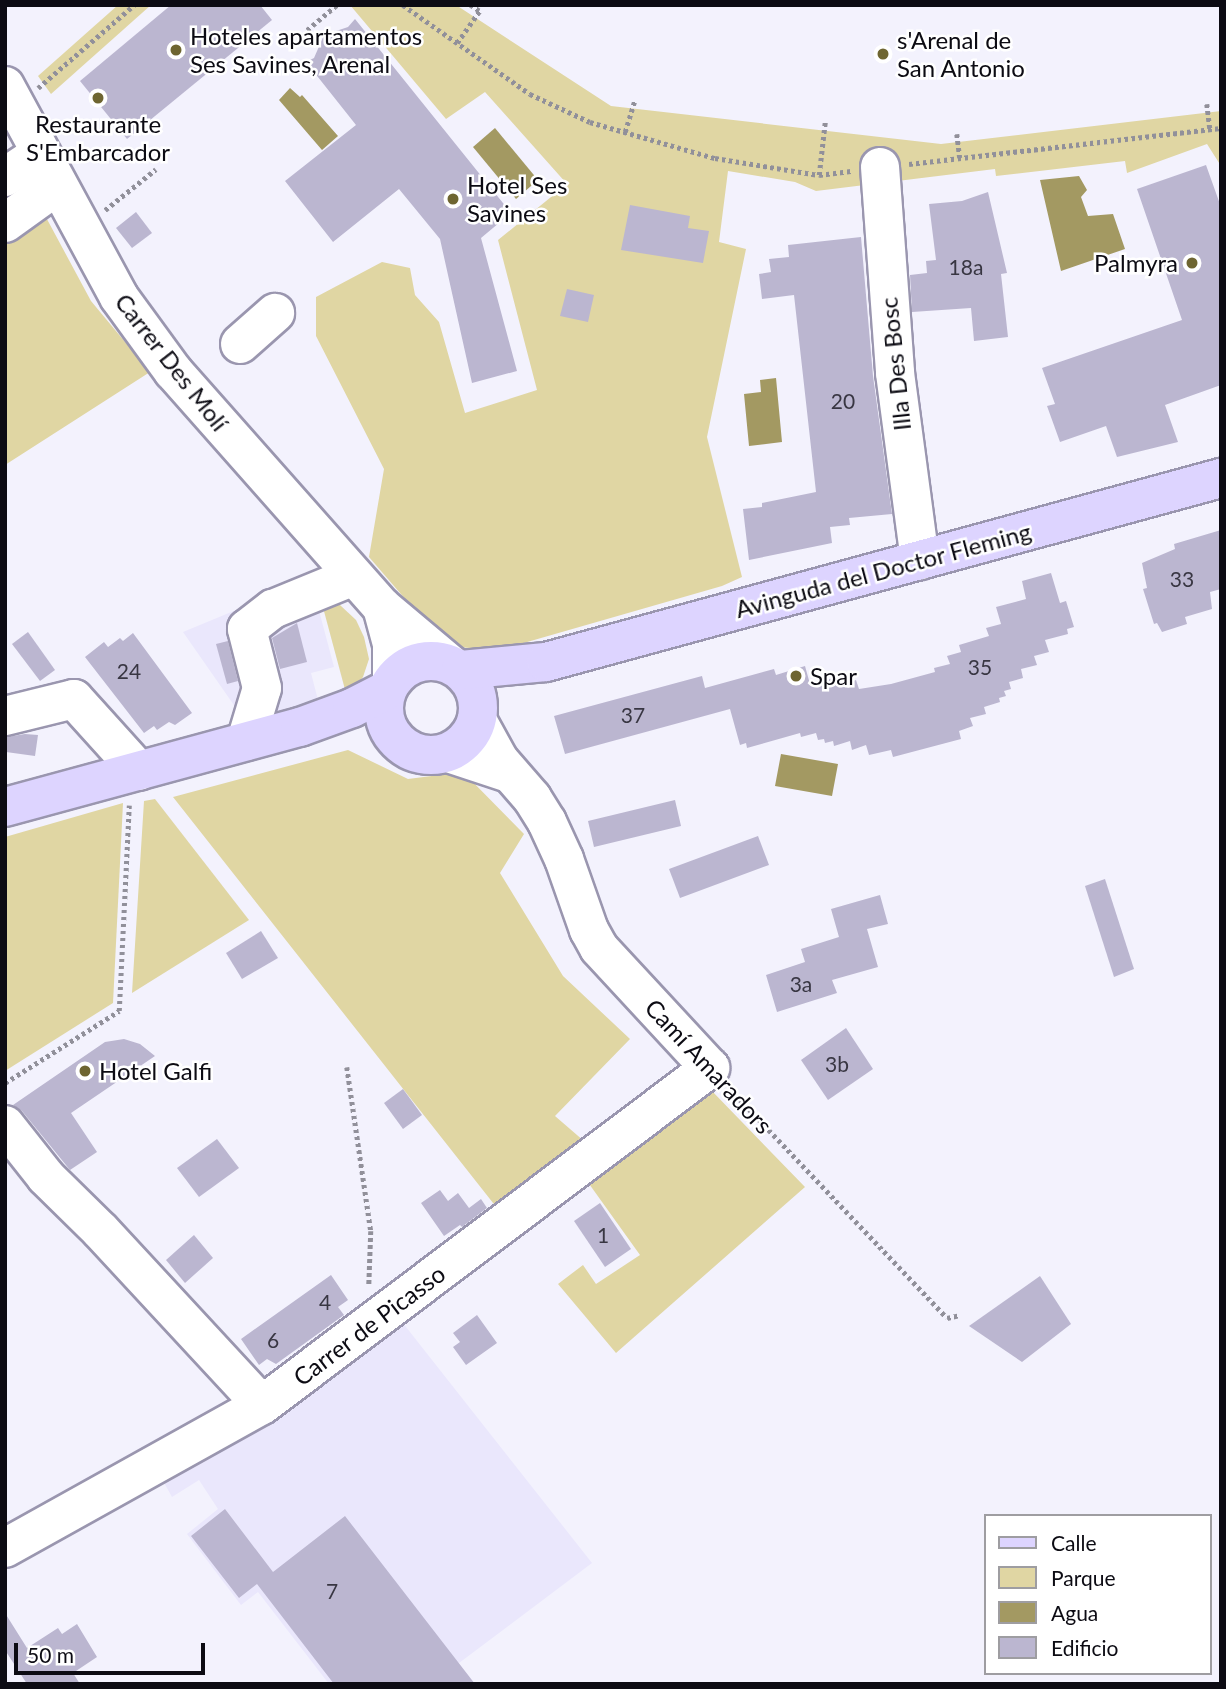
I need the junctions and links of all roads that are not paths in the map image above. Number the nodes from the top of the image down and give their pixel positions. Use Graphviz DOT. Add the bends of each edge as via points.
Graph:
graph roads {
  1 [pos="10,95"];
  2 [pos="880,167"];
  3 [pos="49,169"];
  4 [pos="5,177"];
  5 [pos="5,223"];
  6 [pos="275,313"];
  7 [pos="240,344"];
  8 [pos="1221,478"];
  9 [pos="920,560"];
  10 [pos="354,576"];
  11 [pos="382,607"];
  12 [pos="546,662"];
  13 [pos="455,667"];
  14 [pos="390,685"];
  15 [pos="5,716"];
  16 [pos="478,717"];
  17 [pos="300,727"];
  18 [pos="389,730"];
  19 [pos="246,741"];
  20 [pos="448,753"];
  21 [pos="135,772"];
  22 [pos="509,773"];
  23 [pos="5,807"];
  24 [pos="710,1068"];
  25 [pos="5,1125"];
  26 [pos="262,1405"];
  27 [pos="5,1548"];
  1 -- 3 [label="street, Carrer Des Molí"];
  2 -- 9 [label="street, Illa Des Bosc" via="895,373"];
  3 -- 4 [label="street"];
  3 -- 5 [label="street"];
  3 -- 10 [label="street, Carrer Des Molí" via="119,297 173,371"];
  6 -- 7 [label="street"];
  8 -- 9 [label="main road, Avinguda del Doctor Fleming"];
  9 -- 12 [label="main road, Avinguda del Doctor Fleming"];
  10 -- 11 [label="street, Carrer Des Molí"];
  10 -- 19 [label="street" via="273,609 247,629 262,688"];
  11 -- 13 [label="street, Carrer Des Molí"];
  11 -- 14 [label="street, Carrer Des Molí" via="391,638"];
  12 -- 13 [label="main road, Avinguda del Doctor Fleming"];
  12 -- 16 [label="main road, Avinguda del Doctor Fleming"];
  13 -- 14 [label="main road, Avinguda del Doctor Fleming" via="435,660 418,662 403,669"];
  13 -- 16 [label="main road" via="476,690"];
  14 -- 17 [label="main road, Avinguda del Doctor Fleming" via="352,708"];
  14 -- 18 [label="main road" via="384,717"];
  15 -- 21 [label="street" via="74,699"];
  16 -- 20 [label="main road, Avinguda del Doctor Fleming" via="468,739"];
  16 -- 22 [label="street, Camí Amaradors" via="492,750"];
  17 -- 18 [label="main road, Avinguda del Doctor Fleming"];
  17 -- 19 [label="main road, Avinguda del Doctor Fleming"];
  18 -- 20 [label="main road" via="408,750"];
  19 -- 21 [label="main road, Avinguda del Doctor Fleming"];
  20 -- 22 [label="street, Camí Amaradors"];
  21 -- 23 [label="main road, Avinguda del Doctor Fleming"];
  22 -- 24 [label="street, Camí Amaradors" via="547,822 599,948"];
  24 -- 26 [label="street, Carrer de Picasso"];
  25 -- 26 [label="street" via="46,1177"];
  26 -- 27 [label="street, Carrer de Picasso"];
}
